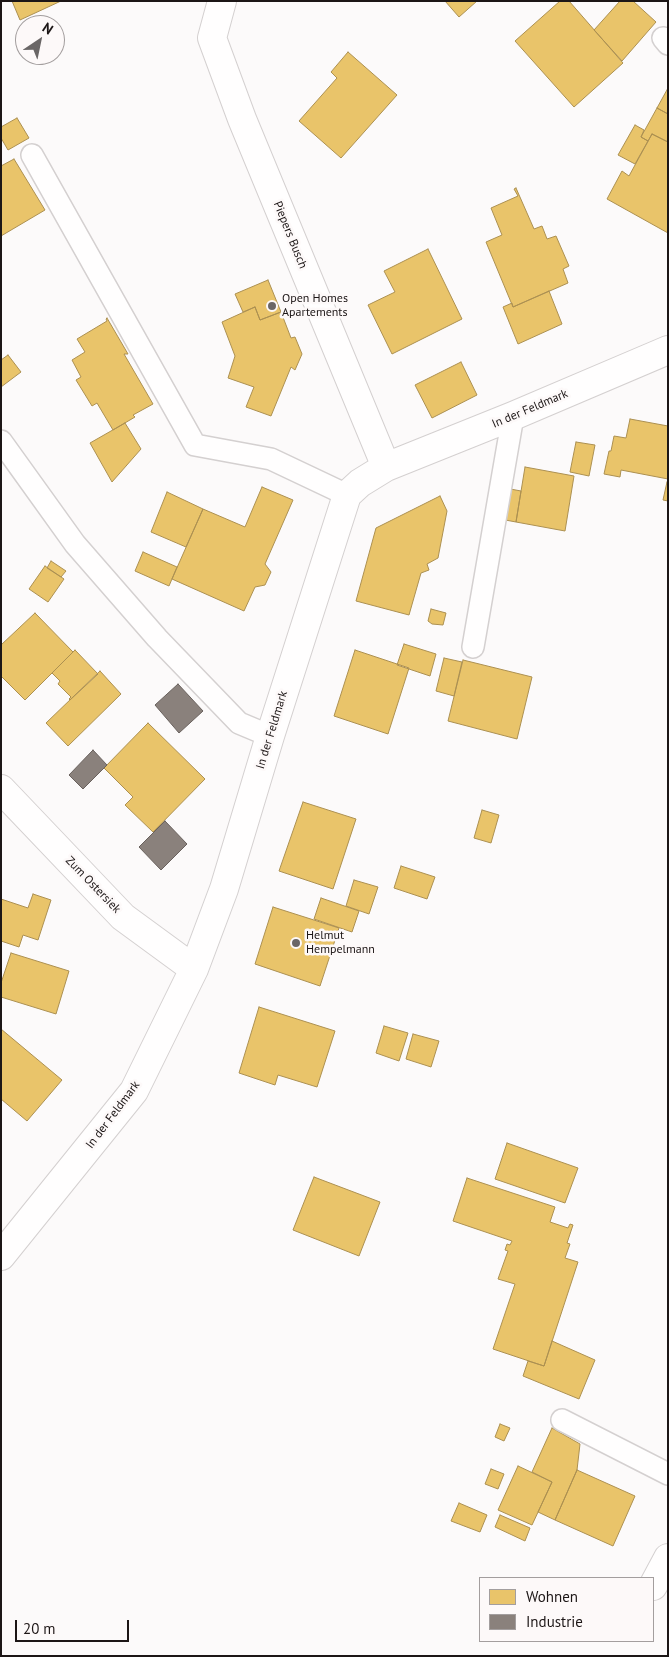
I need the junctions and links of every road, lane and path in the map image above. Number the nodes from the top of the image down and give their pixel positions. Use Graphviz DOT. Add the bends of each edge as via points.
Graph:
graph roads {
  1 [pos="222,1"];
  2 [pos="32,155"];
  3 [pos="668,350"];
  4 [pos="514,416"];
  5 [pos="1,440"];
  6 [pos="386,467"];
  7 [pos="347,495"];
  8 [pos="473,647"];
  9 [pos="270,736"];
  10 [pos="1,789"];
  11 [pos="194,969"];
  12 [pos="1,1256"];
  13 [pos="562,1420"];
  14 [pos="668,1474"];
  15 [pos="668,1558"];
  16 [pos="654,1584"];
  17 [pos="654,1593"];
  18 [pos="668,1600"];
  1 -- 6 [label="street, Piepers Busch" via="212,38 242,119"];
  2 -- 7 [label="lane" via="195,445 271,459"];
  3 -- 4 [label="street, In der Feldmark"];
  4 -- 6 [label="street, In der Feldmark"];
  4 -- 8 [label="lane"];
  5 -- 9 [label="lane" via="75,544 157,638 239,722"];
  6 -- 7 [label="street, In der Feldmark"];
  7 -- 9 [label="street, In der Feldmark"];
  9 -- 11 [label="street, In der Feldmark" via="224,889"];
  10 -- 11 [label="street, Zum Ostersiek" via="123,917"];
  11 -- 12 [label="street, In der Feldmark" via="134,1091"];
  13 -- 14 [label="lane"];
  15 -- 16 [label="street"];
  17 -- 18 [label="street"];
}
